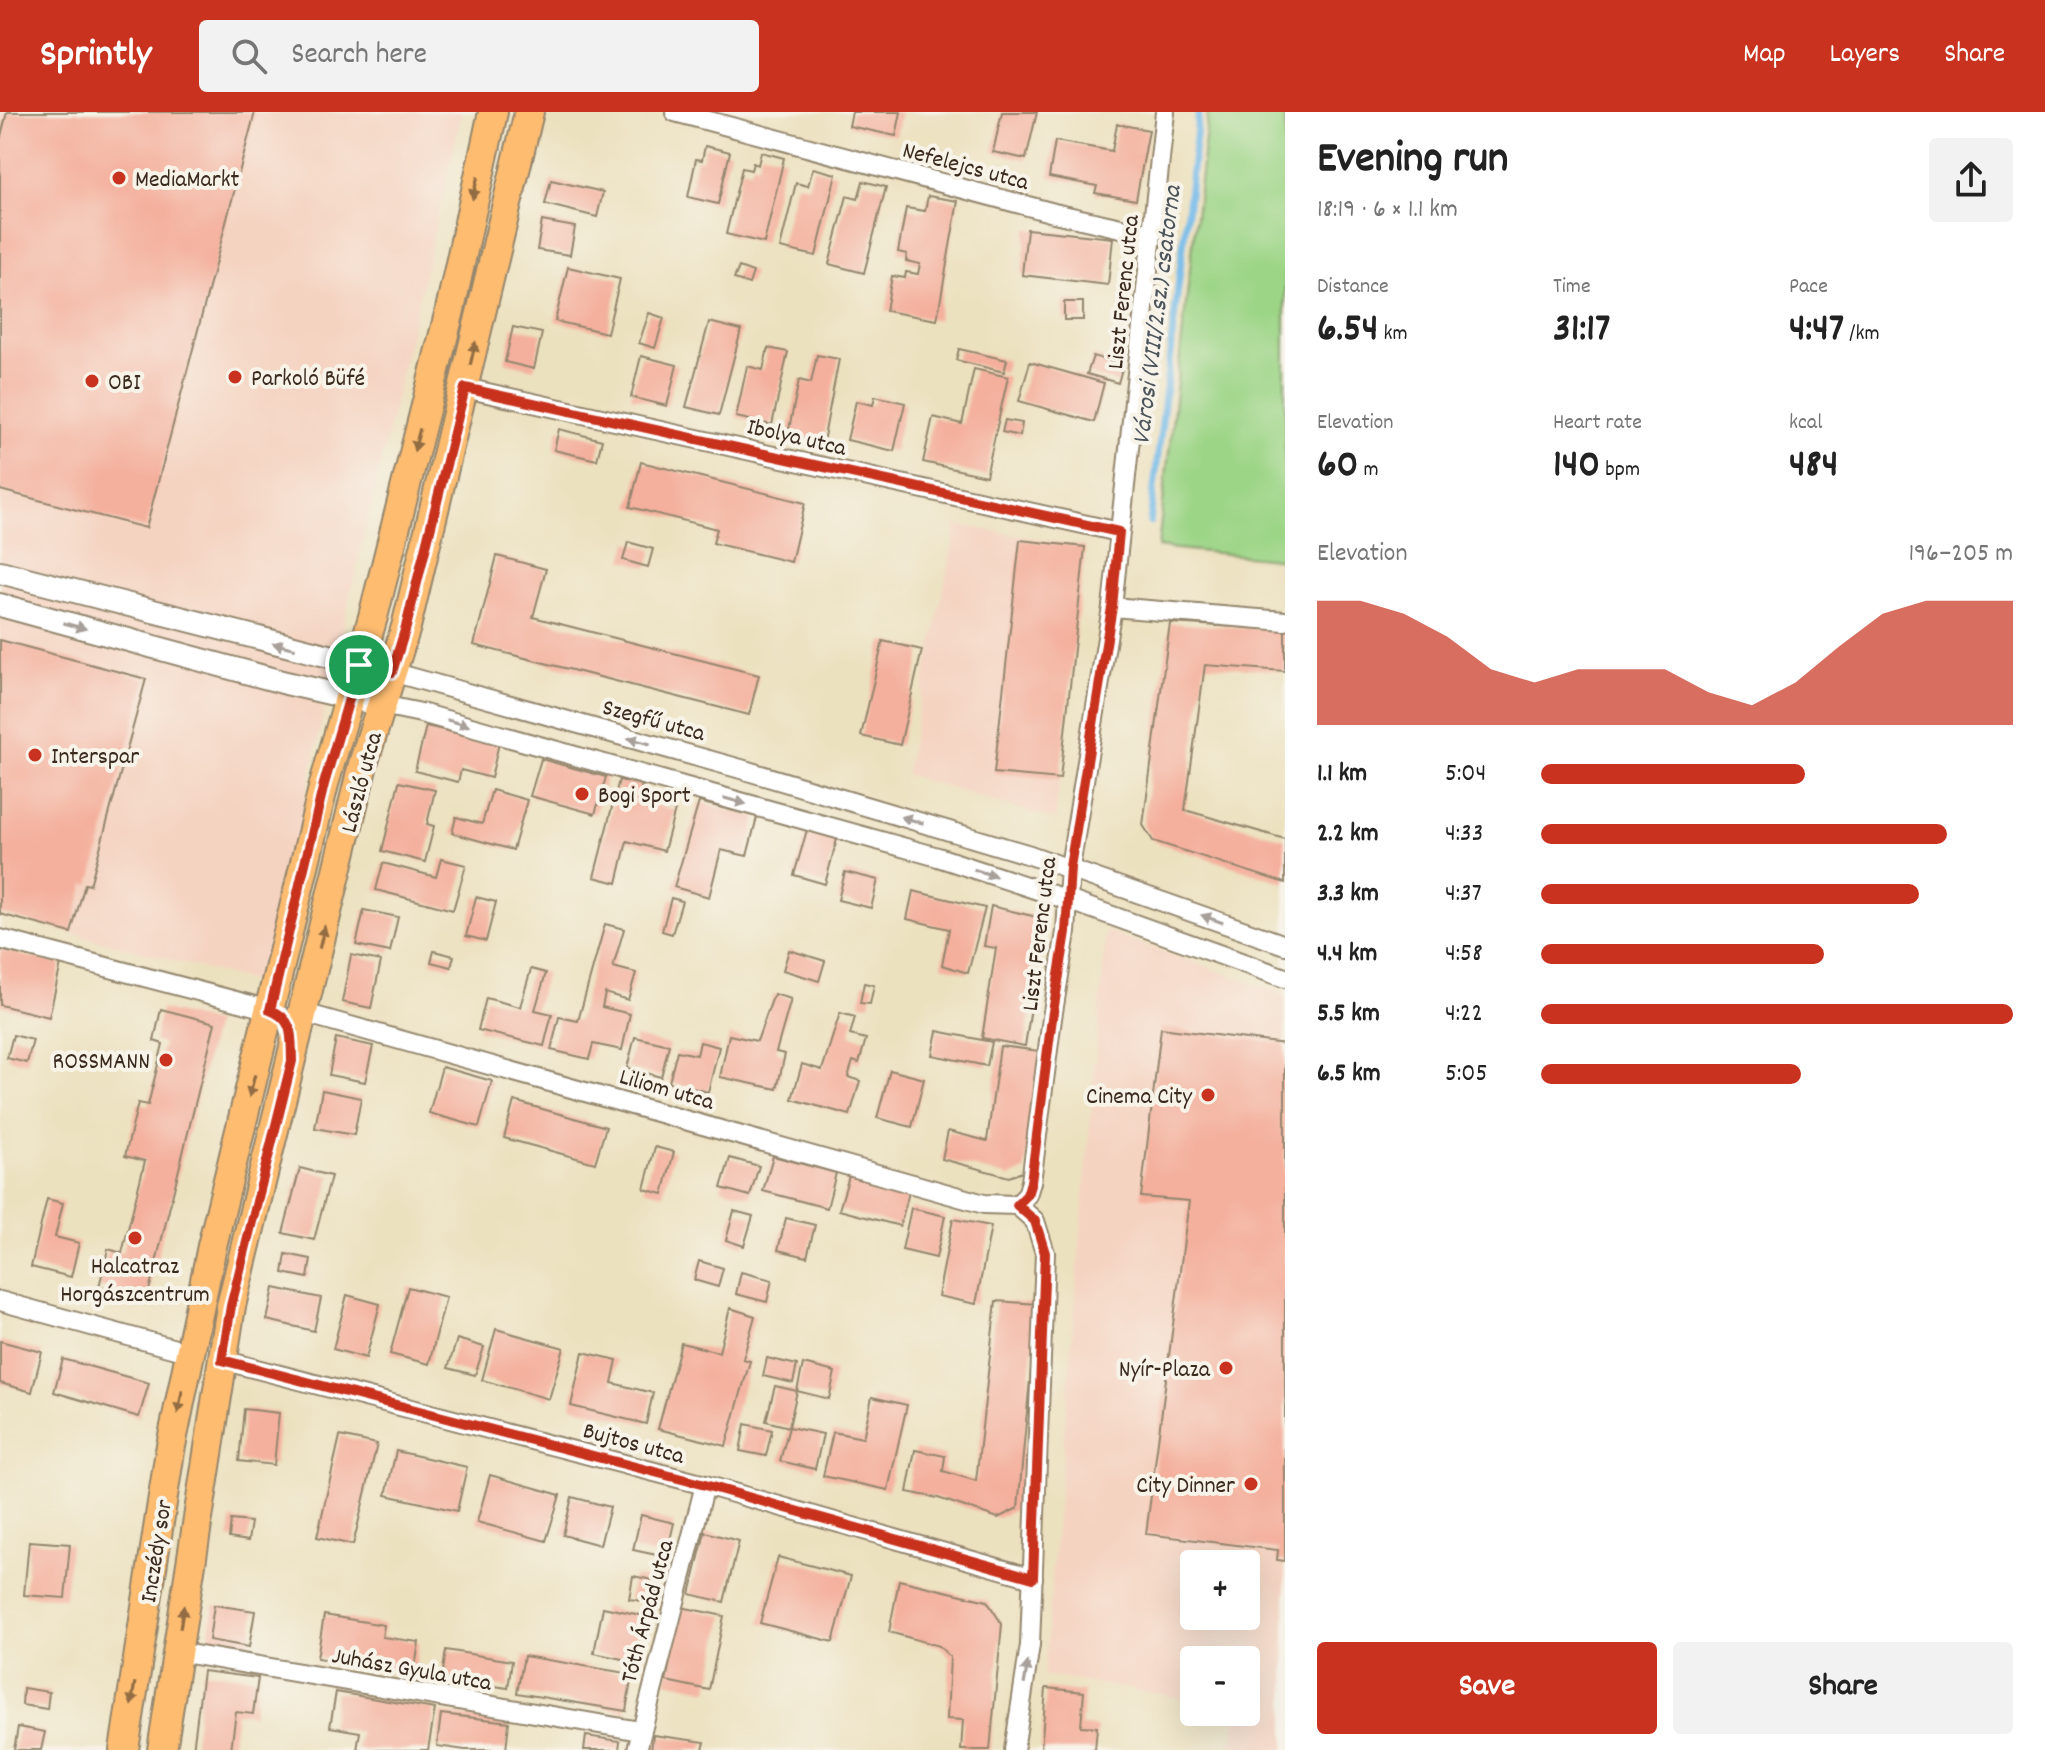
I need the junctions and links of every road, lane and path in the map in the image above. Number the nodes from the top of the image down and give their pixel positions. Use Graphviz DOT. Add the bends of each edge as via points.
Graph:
graph roads {
  1 [pos="493,112"];
  2 [pos="529,112"];
  3 [pos="675,112"];
  4 [pos="1165,112"];
  5 [pos="1152,235"];
  6 [pos="465,388"];
  7 [pos="1119,532"];
  8 [pos="0,572"];
  9 [pos="0,605"];
  10 [pos="1112,607"];
  11 [pos="1285,621"];
  12 [pos="359,665"];
  13 [pos="392,672"];
  14 [pos="348,699"];
  15 [pos="382,705"];
  16 [pos="1070,867"];
  17 [pos="1068,900"];
  18 [pos="0,939"];
  19 [pos="1285,945"];
  20 [pos="1285,978"];
  21 [pos="270,1010"];
  22 [pos="304,1013"];
  23 [pos="292,1061"];
  24 [pos="1017,1205"];
  25 [pos="0,1301"];
  26 [pos="190,1353"];
  27 [pos="222,1360"];
  28 [pos="705,1485"];
  29 [pos="1033,1578"];
  30 [pos="177,1652"];
  31 [pos="640,1731"];
  32 [pos="124,1750"];
  33 [pos="162,1750"];
  34 [pos="637,1750"];
  35 [pos="1014,1750"];
  1 -- 12 [label="main road, László utca, one-way" via="450,310"];
  6 -- 2 [label="main road, László utca, one-way"];
  3 -- 5 [label="street, Nefelejcs utca"];
  4 -- 5 [label="street, Liszt Ferenc utca"];
  5 -- 7 [label="street, Liszt Ferenc utca"];
  6 -- 7 [label="street, Ibolya utca"];
  6 -- 13 [label="main road, László utca"];
  7 -- 10 [label="street, Liszt Ferenc utca"];
  12 -- 8 [label="street, Szegfű utca, one-way"];
  9 -- 14 [label="street, one-way"];
  10 -- 11 [label="street"];
  10 -- 16 [label="street, Liszt Ferenc utca"];
  12 -- 13 [label="street, Szegfű utca"];
  12 -- 14 [label="main road, László utca"];
  13 -- 15 [label="main road, László utca"];
  16 -- 13 [label="street, Szegfű utca, one-way"];
  14 -- 15 [label="street"];
  14 -- 21 [label="main road, László utca"];
  15 -- 17 [label="street, one-way" via="938,857"];
  22 -- 15 [label="main road, László utca, one-way"];
  16 -- 17 [label="street, Liszt Ferenc utca"];
  19 -- 16 [label="street, Szegfű utca, one-way"];
  17 -- 20 [label="street"];
  17 -- 24 [label="street, Liszt Ferenc utca" via="1031,1182"];
  18 -- 21 [label="street"];
  21 -- 23 [label="street" via="288,1023"];
  21 -- 26 [label="main road, László utca, one-way"];
  22 -- 23 [label="main road, László utca"];
  22 -- 24 [label="street, Liliom utca" via="984,1204"];
  23 -- 27 [label="main road, László utca"];
  24 -- 29 [label="street" via="1035,1221 1045,1253"];
  25 -- 26 [label="street"];
  26 -- 32 [label="main road, Inczédy sor, one-way"];
  27 -- 28 [label="street, Bujtos utca"];
  30 -- 27 [label="main road, Inczédy sor, one-way"];
  28 -- 29 [label="street, Bujtos utca"];
  28 -- 31 [label="street, Tóth Árpád utca"];
  35 -- 29 [label="street, one-way" via="1030,1645"];
  30 -- 31 [label="street, Juhász Gyula utca"];
  30 -- 33 [label="main road, Inczédy sor"];
  31 -- 34 [label="street, Tóth Árpád utca"];
}
